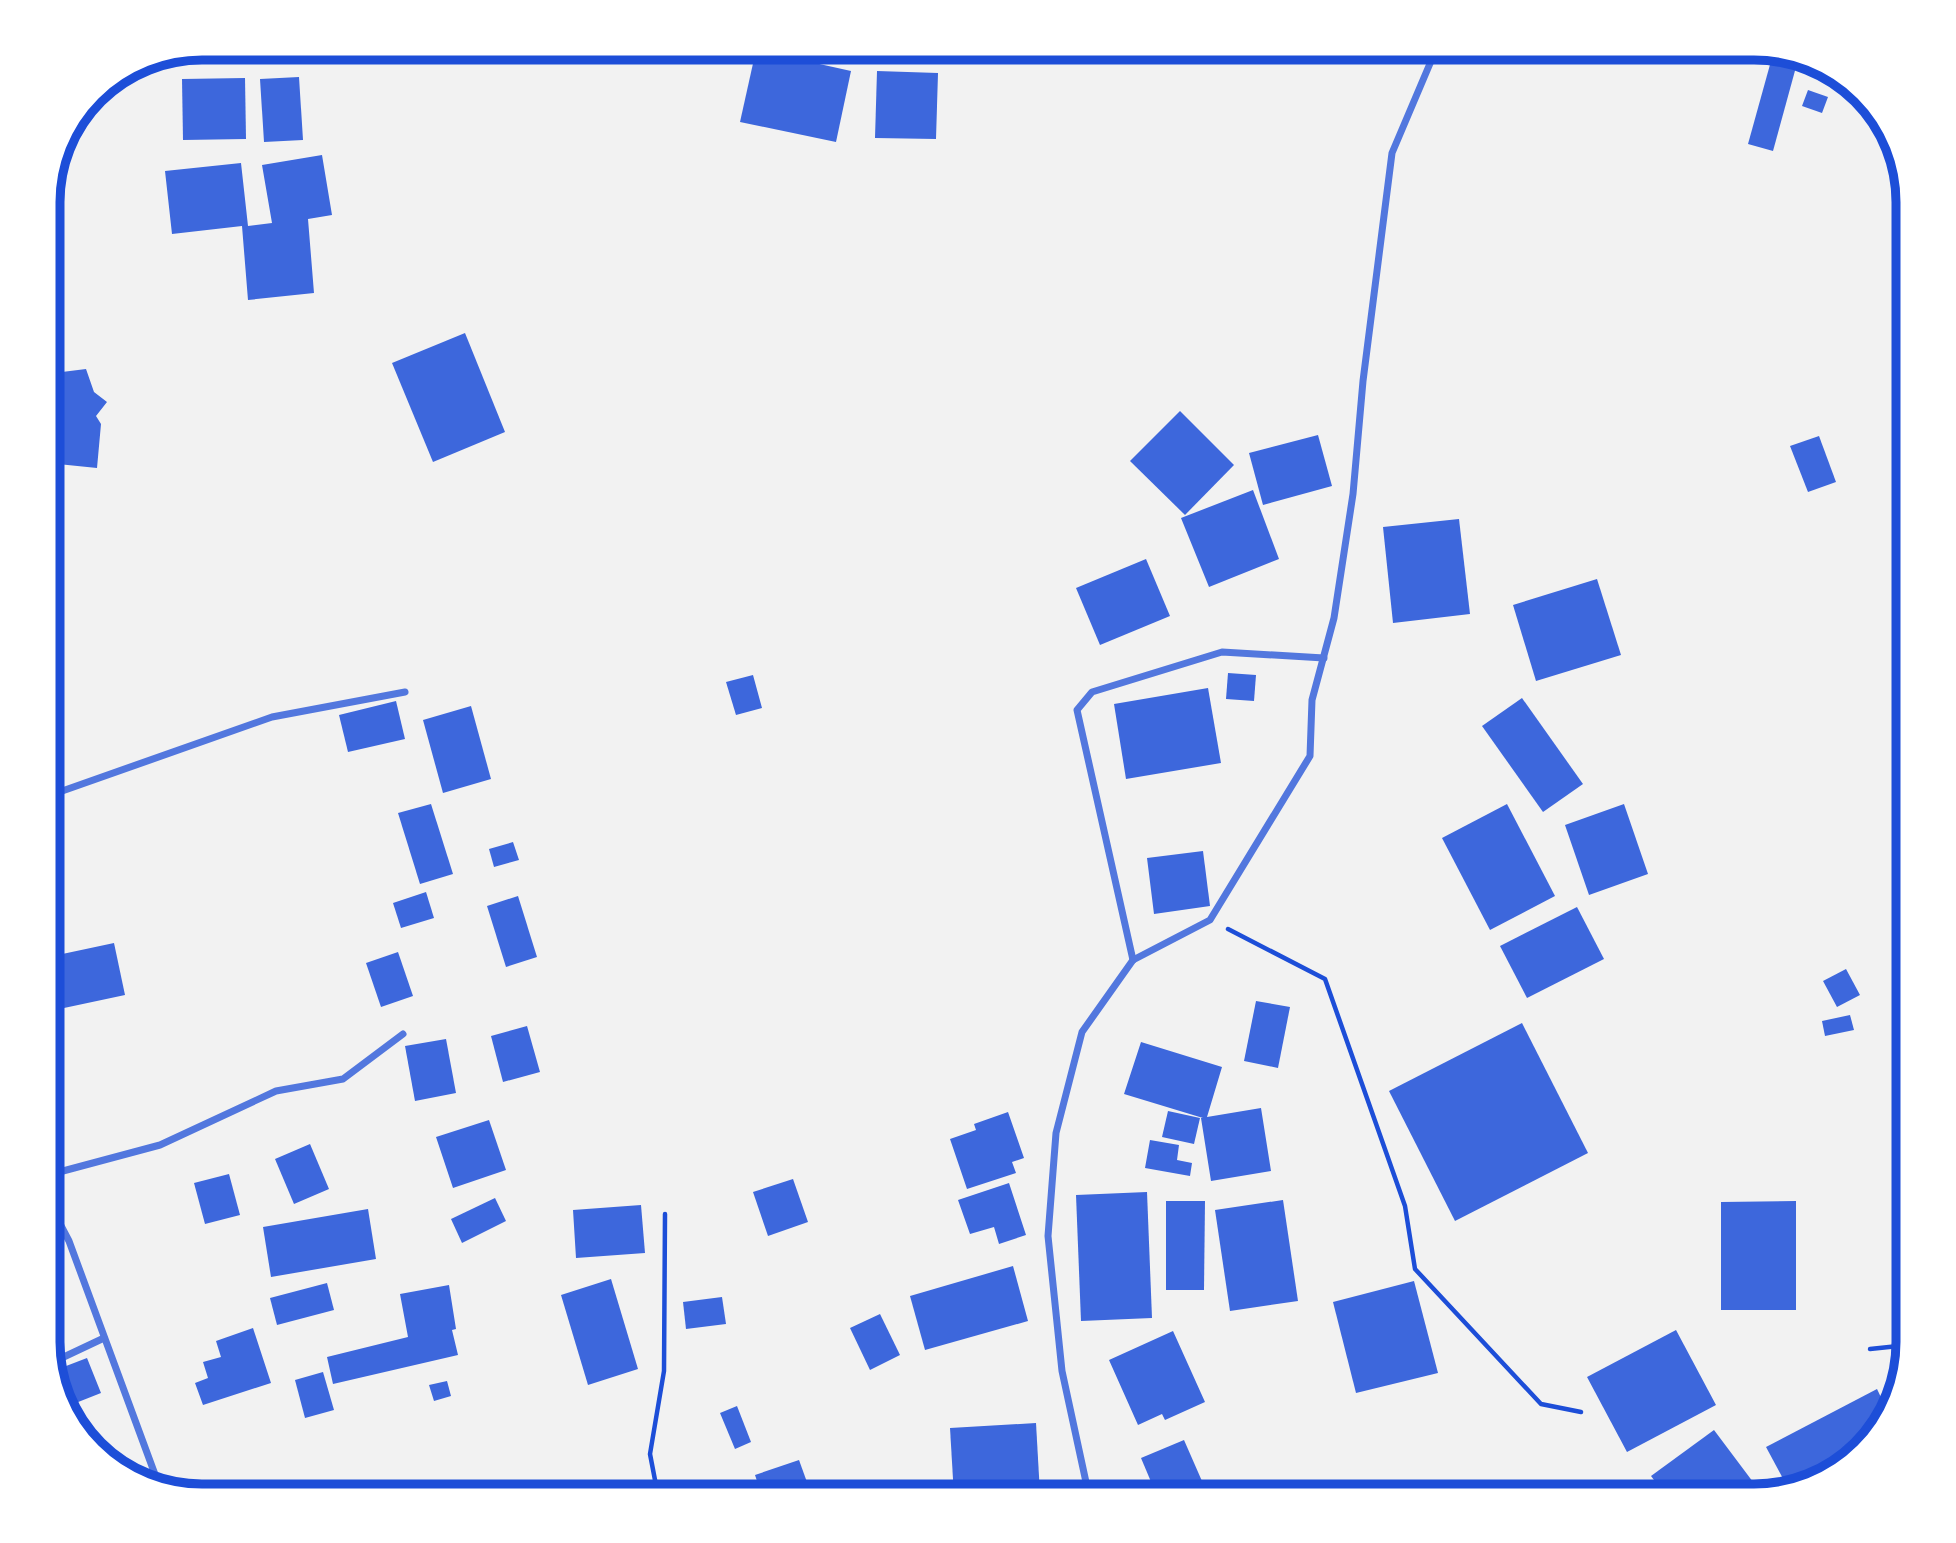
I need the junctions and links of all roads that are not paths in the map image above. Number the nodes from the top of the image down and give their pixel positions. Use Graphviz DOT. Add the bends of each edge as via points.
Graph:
graph roads {
  1 [pos="1431,60"];
  2 [pos="85,121"];
  3 [pos="70,148"];
  4 [pos="1324,658"];
  5 [pos="405,692"];
  6 [pos="60,792"];
  7 [pos="1133,960"];
  8 [pos="403,1034"];
  9 [pos="60,1172"];
  10 [pos="60,1224"];
  11 [pos="104,1338"];
  12 [pos="61,1358"];
  13 [pos="155,1476"];
  14 [pos="1086,1484"];
  1 -- 4 [label="street" via="1392,153 1353,494 1335,618"];
  2 -- 3 [label="street"];
  4 -- 7 [label="street" via="1312,700 1310,756 1210,920"];
  4 -- 7 [label="street" via="1222,652 1092,692 1077,710"];
  5 -- 6 [label="street" via="272,717"];
  7 -- 14 [label="street" via="1082,1032 1056,1133 1048,1236 1062,1371"];
  8 -- 9 [label="street" via="343,1079 276,1091 160,1145"];
  10 -- 11 [label="street"];
  11 -- 12 [label="street"];
  11 -- 13 [label="street"];
}
